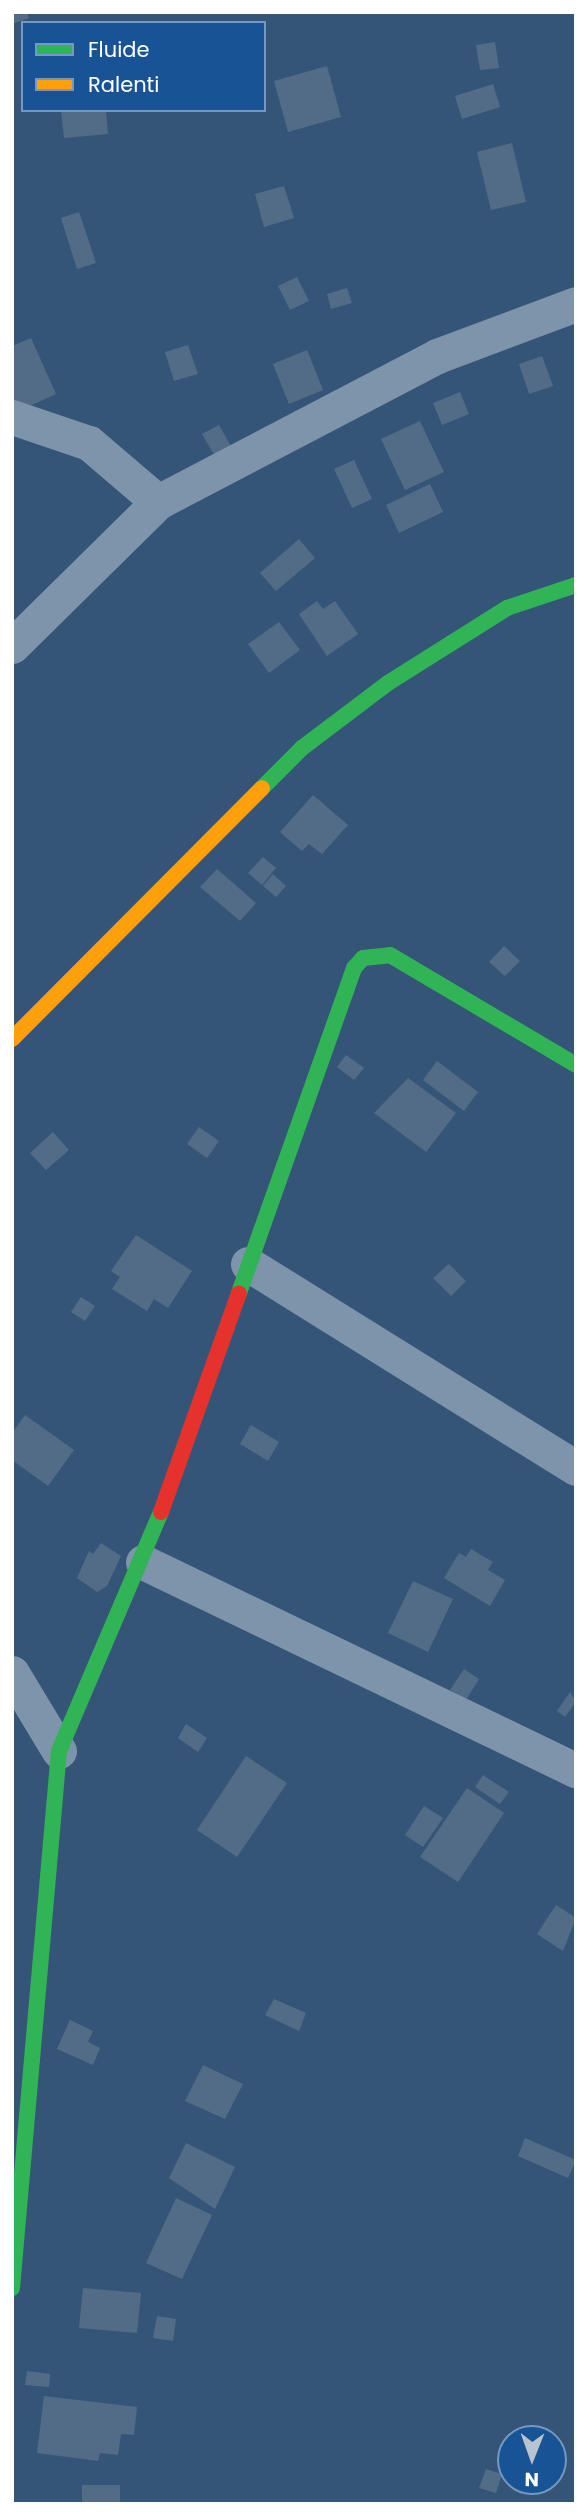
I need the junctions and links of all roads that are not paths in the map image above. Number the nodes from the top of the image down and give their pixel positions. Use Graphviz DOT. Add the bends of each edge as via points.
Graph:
graph roads {
  1 [pos="576,304"];
  2 [pos="12,418"];
  3 [pos="158,502"];
  4 [pos="576,585"];
  5 [pos="12,646"];
  6 [pos="12,1039"];
  7 [pos="576,1065"];
  8 [pos="248,1264"];
  9 [pos="576,1468"];
  10 [pos="143,1562"];
  11 [pos="12,1673"];
  12 [pos="59,1751"];
  13 [pos="576,1770"];
  14 [pos="12,2288"];
  1 -- 3 [label="street" via="437,356"];
  2 -- 3 [label="street" via="89,443"];
  3 -- 5 [label="street"];
  4 -- 6 [label="street" via="507,608 388,682 302,748"];
  7 -- 8 [label="street" via="390,955 363,958"];
  8 -- 9 [label="street"];
  8 -- 10 [label="street"];
  10 -- 12 [label="street"];
  10 -- 13 [label="street"];
  11 -- 12 [label="street"];
  12 -- 14 [label="street"];
}
